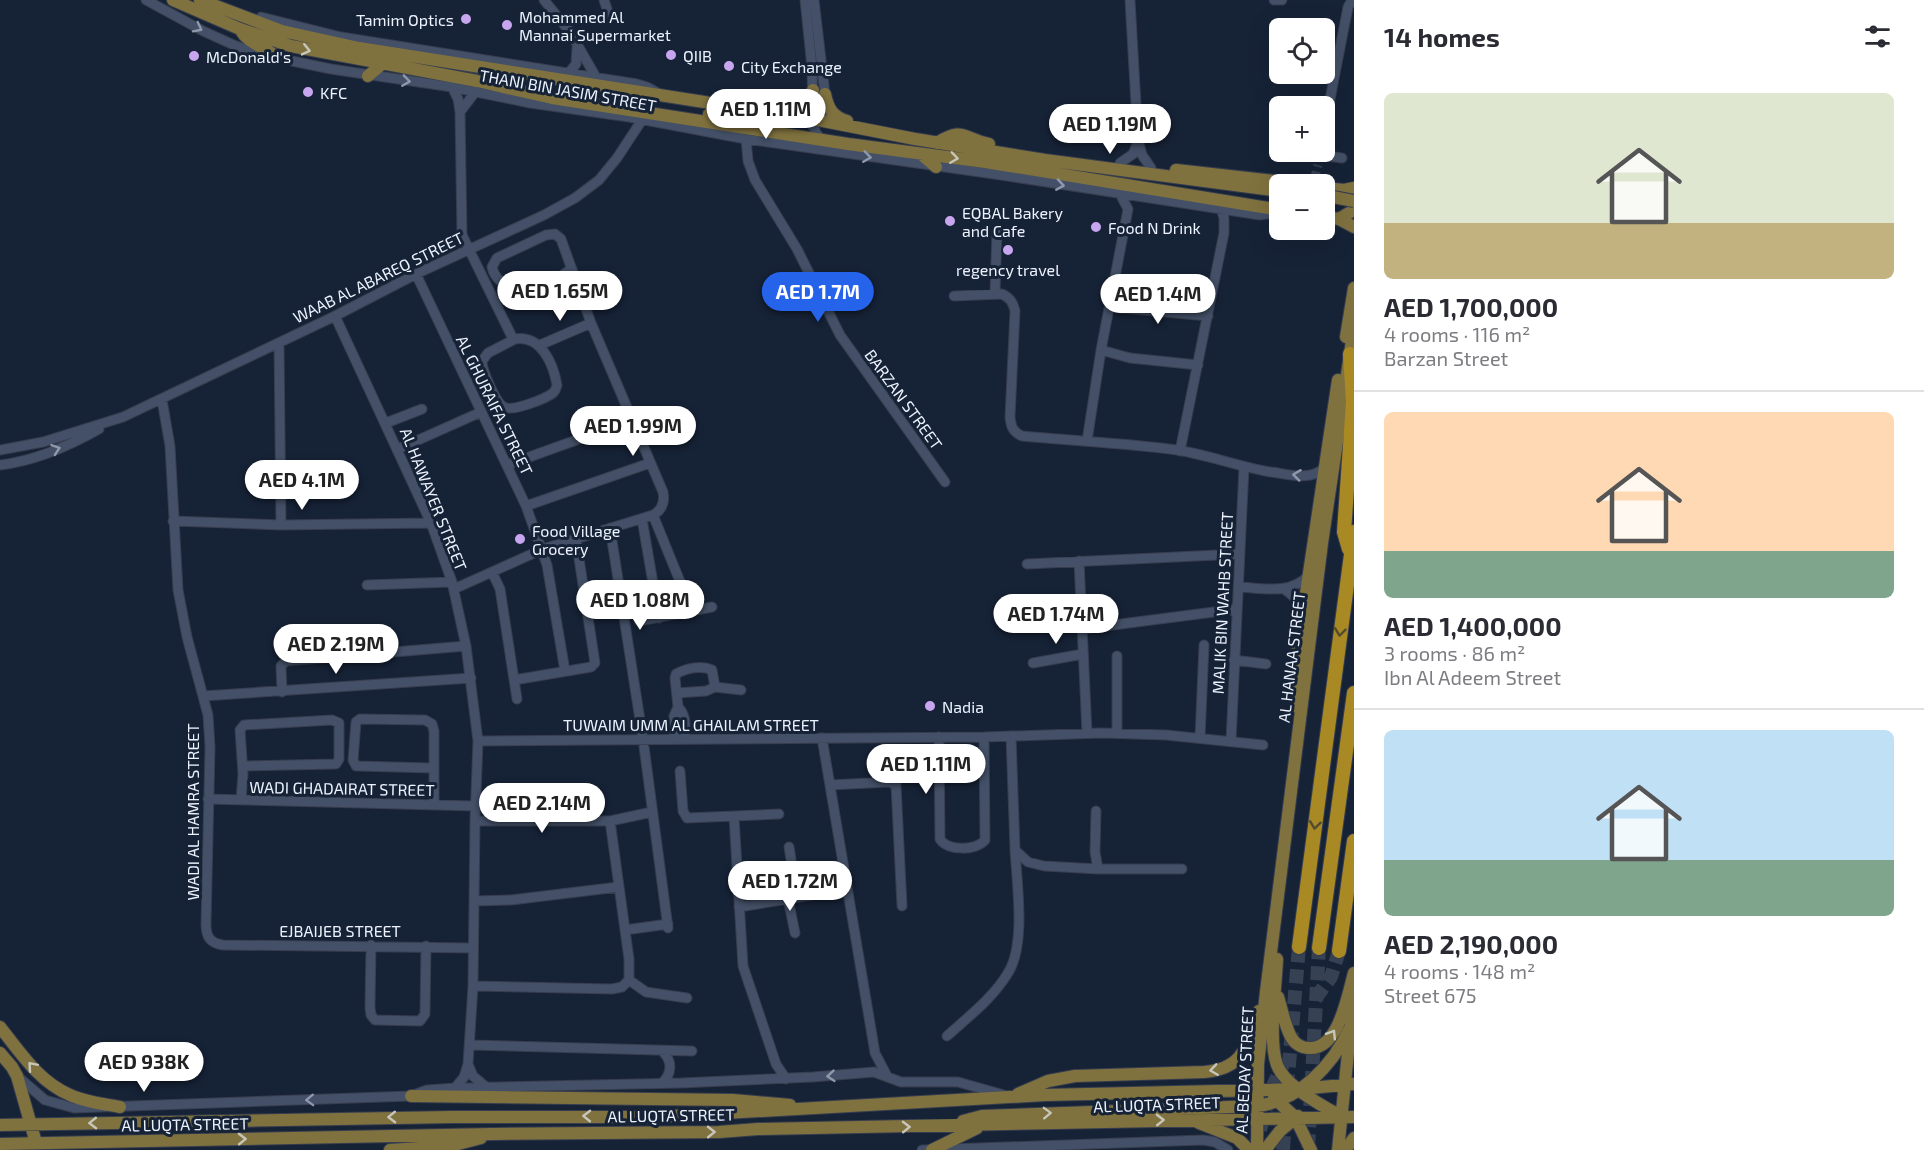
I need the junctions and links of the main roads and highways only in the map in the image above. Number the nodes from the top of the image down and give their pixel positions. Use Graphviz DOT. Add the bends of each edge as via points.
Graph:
graph roads {
  1 [pos="173,0"];
  2 [pos="200,0"];
  3 [pos="309,28"];
  4 [pos="240,29"];
  5 [pos="282,32"];
  6 [pos="275,56"];
  7 [pos="382,64"];
  8 [pos="368,75"];
  9 [pos="513,89"];
  10 [pos="499,97"];
  11 [pos="598,105"];
  12 [pos="719,115"];
  13 [pos="790,116"];
  14 [pos="817,123"];
  15 [pos="870,129"];
  16 [pos="915,139"];
  17 [pos="938,142"];
  18 [pos="848,144"];
  19 [pos="920,153"];
  20 [pos="985,162"];
  21 [pos="936,167"];
  22 [pos="970,172"];
  23 [pos="1269,181"];
  24 [pos="1269,190"];
  25 [pos="1335,192"];
  26 [pos="1354,203"];
  27 [pos="1269,209"];
  28 [pos="1335,218"];
  29 [pos="1339,219"];
  30 [pos="1354,227"];
  31 [pos="1354,288"];
  32 [pos="1354,327"];
  33 [pos="1350,354"];
  34 [pos="1354,532"];
  35 [pos="1351,552"];
  36 [pos="1354,693"];
  37 [pos="1300,719"];
  38 [pos="1354,841"];
  39 [pos="1299,947"];
  40 [pos="1319,948"];
  41 [pos="1339,951"];
  42 [pos="1354,973"];
  43 [pos="1271,991"];
  44 [pos="1354,995"];
  45 [pos="0,1027"];
  46 [pos="1350,1028"];
  47 [pos="1,1054"];
  48 [pos="1350,1084"];
  49 [pos="491,1088"];
  50 [pos="1257,1089"];
  51 [pos="1299,1089"];
  52 [pos="411,1096"];
  53 [pos="1012,1097"];
  54 [pos="522,1098"];
  55 [pos="1279,1101"];
  56 [pos="1349,1102"];
  57 [pos="1321,1106"];
  58 [pos="120,1107"];
  59 [pos="815,1108"];
  60 [pos="1257,1112"];
  61 [pos="1295,1117"];
  62 [pos="1348,1117"];
  63 [pos="1186,1120"];
  64 [pos="32,1124"];
  65 [pos="0,1125"];
  66 [pos="948,1126"];
  67 [pos="981,1126"];
  68 [pos="493,1134"];
  69 [pos="1354,1138"];
  70 [pos="0,1144"];
  71 [pos="38,1147"];
  72 [pos="390,1150"];
  73 [pos="932,1150"];
  74 [pos="1249,1150"];
  75 [pos="1257,1150"];
  76 [pos="1265,1150"];
  77 [pos="1311,1150"];
  78 [pos="1338,1150"];
  79 [pos="1345,1150"];
  1 -- 4 [label="main road, THANI BIN JASIM STREET"];
  2 -- 5 [label="main road, THANI BIN JASIM STREET"];
  3 -- 5 [label="main road"];
  4 -- 6 [label="main road" via="248,40"];
  4 -- 7 [label="main road, THANI BIN JASIM STREET, one-way" via="299,48"];
  5 -- 13 [label="main road, THANI BIN JASIM STREET" via="359,48"];
  7 -- 8 [label="main road"];
  7 -- 9 [label="main road, THANI BIN JASIM STREET"];
  9 -- 10 [label="main road"];
  9 -- 11 [label="main road, THANI BIN JASIM STREET"];
  11 -- 12 [label="main road" via="629,102"];
  11 -- 18 [label="main road, THANI BIN JASIM STREET"];
  12 -- 13 [label="main road" via="775,123"];
  12 -- 14 [label="main road" via="798,130"];
  13 -- 14 [label="main road, THANI BIN JASIM STREET"];
  13 -- 16 [label="main road" via="819,92 838,118"];
  14 -- 15 [label="main road, THANI BIN JASIM STREET"];
  15 -- 16 [label="main road, THANI BIN JASIM STREET"];
  15 -- 18 [label="main road" via="848,133"];
  16 -- 17 [label="main road, THANI BIN JASIM STREET"];
  17 -- 23 [label="main road, THANI BIN JASIM STREET" via="960,133 984,143"];
  17 -- 24 [label="main road" via="1116,171"];
  18 -- 19 [label="main road, THANI BIN JASIM STREET"];
  19 -- 20 [label="main road, THANI BIN JASIM STREET, one-way"];
  19 -- 21 [label="main road"];
  20 -- 22 [label="main road"];
  20 -- 27 [label="main road, THANI BIN JASIM STREET"];
  25 -- 26 [label="main road, bridge"];
  26 -- 29 [label="main road" via="1352,211"];
  28 -- 29 [label="main road"];
  29 -- 30 [label="main road"];
  31 -- 37 [label="main road" via="1294,673"];
  32 -- 33 [label="main road, AL HANAA STREET"];
  33 -- 35 [label="highway" via="1353,402 1344,532"];
  33 -- 37 [label="main road, AL HANAA STREET"];
  34 -- 35 [label="highway"];
  35 -- 39 [label="highway, one-way"];
  36 -- 40 [label="highway"];
  37 -- 43 [label="main road, AL HANAA STREET"];
  38 -- 41 [label="highway"];
  43 -- 42 [label="main road, one-way" via="1292,1039 1314,1049 1333,1035"];
  43 -- 50 [label="main road, AL BEDAY STREET"];
  43 -- 51 [label="main road" via="1277,1065"];
  43 -- 53 [label="main road, one-way" via="1244,1053 1225,1069 1075,1076 1048,1081"];
  44 -- 46 [label="main road"];
  58 -- 45 [label="main road, one-way" via="70,1095 49,1082"];
  46 -- 48 [label="main road"];
  46 -- 51 [label="main road" via="1328,1065"];
  47 -- 64 [label="main road" via="17,1076"];
  48 -- 51 [label="main road, AL LUQTA STREET"];
  48 -- 56 [label="main road"];
  49 -- 54 [label="main road"];
  50 -- 51 [label="main road, AL LUQTA STREET"];
  50 -- 53 [label="main road, AL LUQTA STREET"];
  50 -- 55 [label="main road"];
  50 -- 60 [label="main road, AL BEDAY STREET"];
  51 -- 55 [label="main road"];
  51 -- 57 [label="main road"];
  52 -- 54 [label="main road"];
  53 -- 59 [label="main road, AL LUQTA STREET"];
  54 -- 59 [label="main road" via="748,1100"];
  55 -- 60 [label="main road"];
  55 -- 61 [label="main road"];
  56 -- 57 [label="main road"];
  56 -- 62 [label="main road"];
  57 -- 61 [label="main road"];
  57 -- 62 [label="main road"];
  59 -- 64 [label="main road, AL LUQTA STREET, one-way" via="655,1117"];
  60 -- 61 [label="main road, AL LUQTA STREET"];
  60 -- 63 [label="main road, AL LUQTA STREET"];
  66 -- 60 [label="main road, one-way" via="982,1116"];
  60 -- 75 [label="main road, AL BEDAY STREET"];
  61 -- 62 [label="main road, AL LUQTA STREET"];
  61 -- 76 [label="main road"];
  61 -- 77 [label="main road"];
  62 -- 78 [label="main road"];
  67 -- 63 [label="main road, AL LUQTA STREET, one-way"];
  63 -- 74 [label="main road" via="1224,1132"];
  64 -- 65 [label="main road, AL LUQTA STREET"];
  64 -- 71 [label="main road"];
  66 -- 67 [label="main road, AL LUQTA STREET"];
  68 -- 66 [label="main road, AL LUQTA STREET, one-way"];
  67 -- 73 [label="main road"];
  71 -- 68 [label="main road, AL LUQTA STREET, one-way"];
  68 -- 72 [label="main road" via="450,1146"];
  69 -- 79 [label="main road"];
  70 -- 71 [label="main road, AL LUQTA STREET"];
}
